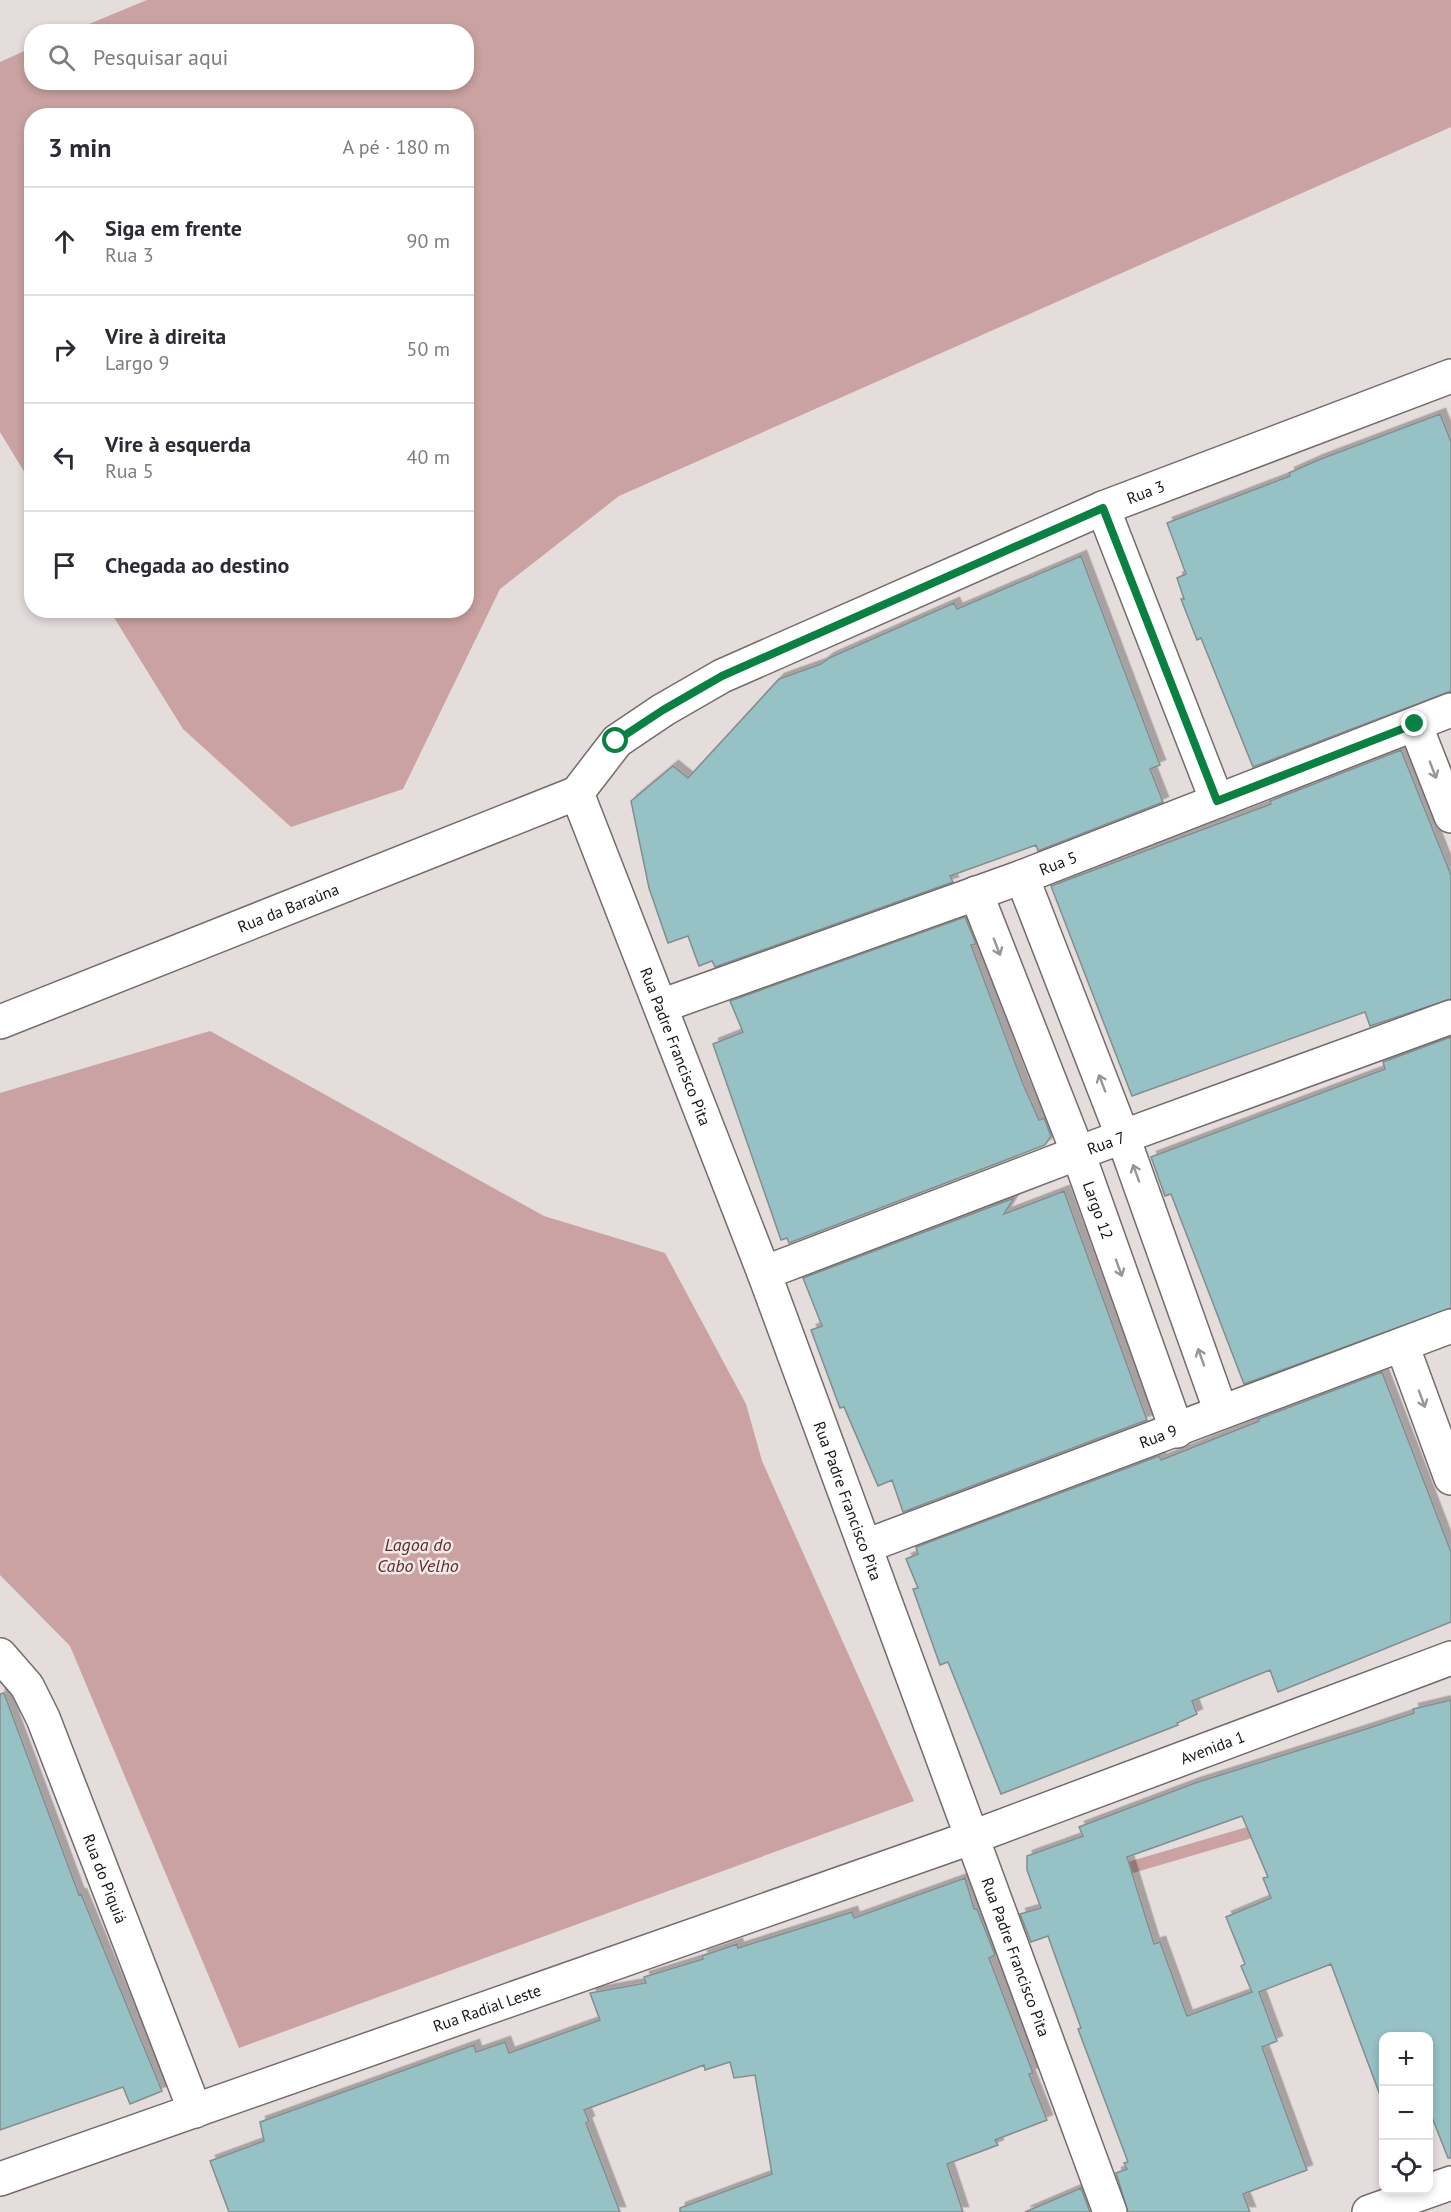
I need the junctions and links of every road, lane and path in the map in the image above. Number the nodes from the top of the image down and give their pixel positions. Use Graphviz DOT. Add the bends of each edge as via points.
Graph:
graph roads {
  1 [pos="1451,376"];
  2 [pos="1103,508"];
  3 [pos="1451,710"];
  4 [pos="1415,724"];
  5 [pos="578,793"];
  6 [pos="1217,801"];
  7 [pos="1451,816"];
  8 [pos="1022,877"];
  9 [pos="976,893"];
  10 [pos="661,1006"];
  11 [pos="1451,1017"];
  12 [pos="2,1018"];
  13 [pos="1123,1137"];
  14 [pos="1078,1153"];
  15 [pos="764,1273"];
  16 [pos="1450,1330"];
  17 [pos="1402,1345"];
  18 [pos="1221,1412"];
  19 [pos="1177,1431"];
  20 [pos="1451,1478"];
  21 [pos="866,1546"];
  22 [pos="0,1655"];
  23 [pos="1451,1658"];
  24 [pos="973,1837"];
  25 [pos="195,2111"];
  26 [pos="0,2179"];
  27 [pos="1451,2183"];
  28 [pos="1110,2212"];
  29 [pos="1369,2212"];
  1 -- 2 [label="street, Rua 3"];
  2 -- 5 [label="street, Rua 3" via="722,676 616,741"];
  2 -- 6 [label="street"];
  3 -- 4 [label="street, Rua 5"];
  4 -- 6 [label="street, Rua 5"];
  4 -- 7 [label="street, one-way"];
  5 -- 10 [label="street, Rua Padre Francisco Pita"];
  5 -- 12 [label="street, Rua da Baraúna"];
  6 -- 8 [label="street, Rua 5"];
  8 -- 9 [label="street, Rua 5"];
  13 -- 8 [label="street, one-way"];
  9 -- 10 [label="street, Rua 5"];
  9 -- 14 [label="street, Largo 12, one-way"];
  10 -- 15 [label="street, Rua Padre Francisco Pita"];
  11 -- 13 [label="street, Rua 7"];
  13 -- 14 [label="street, Rua 7"];
  18 -- 13 [label="street, one-way"];
  14 -- 15 [label="street, Rua 7"];
  14 -- 19 [label="street, Largo 12, one-way"];
  15 -- 21 [label="street, Rua Padre Francisco Pita"];
  16 -- 17 [label="street, Rua 9"];
  17 -- 18 [label="street, Rua 9"];
  17 -- 20 [label="street, one-way"];
  18 -- 19 [label="street, Rua 9"];
  19 -- 21 [label="street, Rua 9"];
  21 -- 24 [label="street, Rua Padre Francisco Pita"];
  22 -- 25 [label="street, Rua do Piquiá" via="27,1686 43,1718"];
  23 -- 24 [label="street, Avenida 1"];
  24 -- 25 [label="street, Rua Radial Leste"];
  24 -- 28 [label="street, Rua Padre Francisco Pita"];
  25 -- 26 [label="street, Rua Radial Leste"];
  27 -- 29 [label="street"];
}
